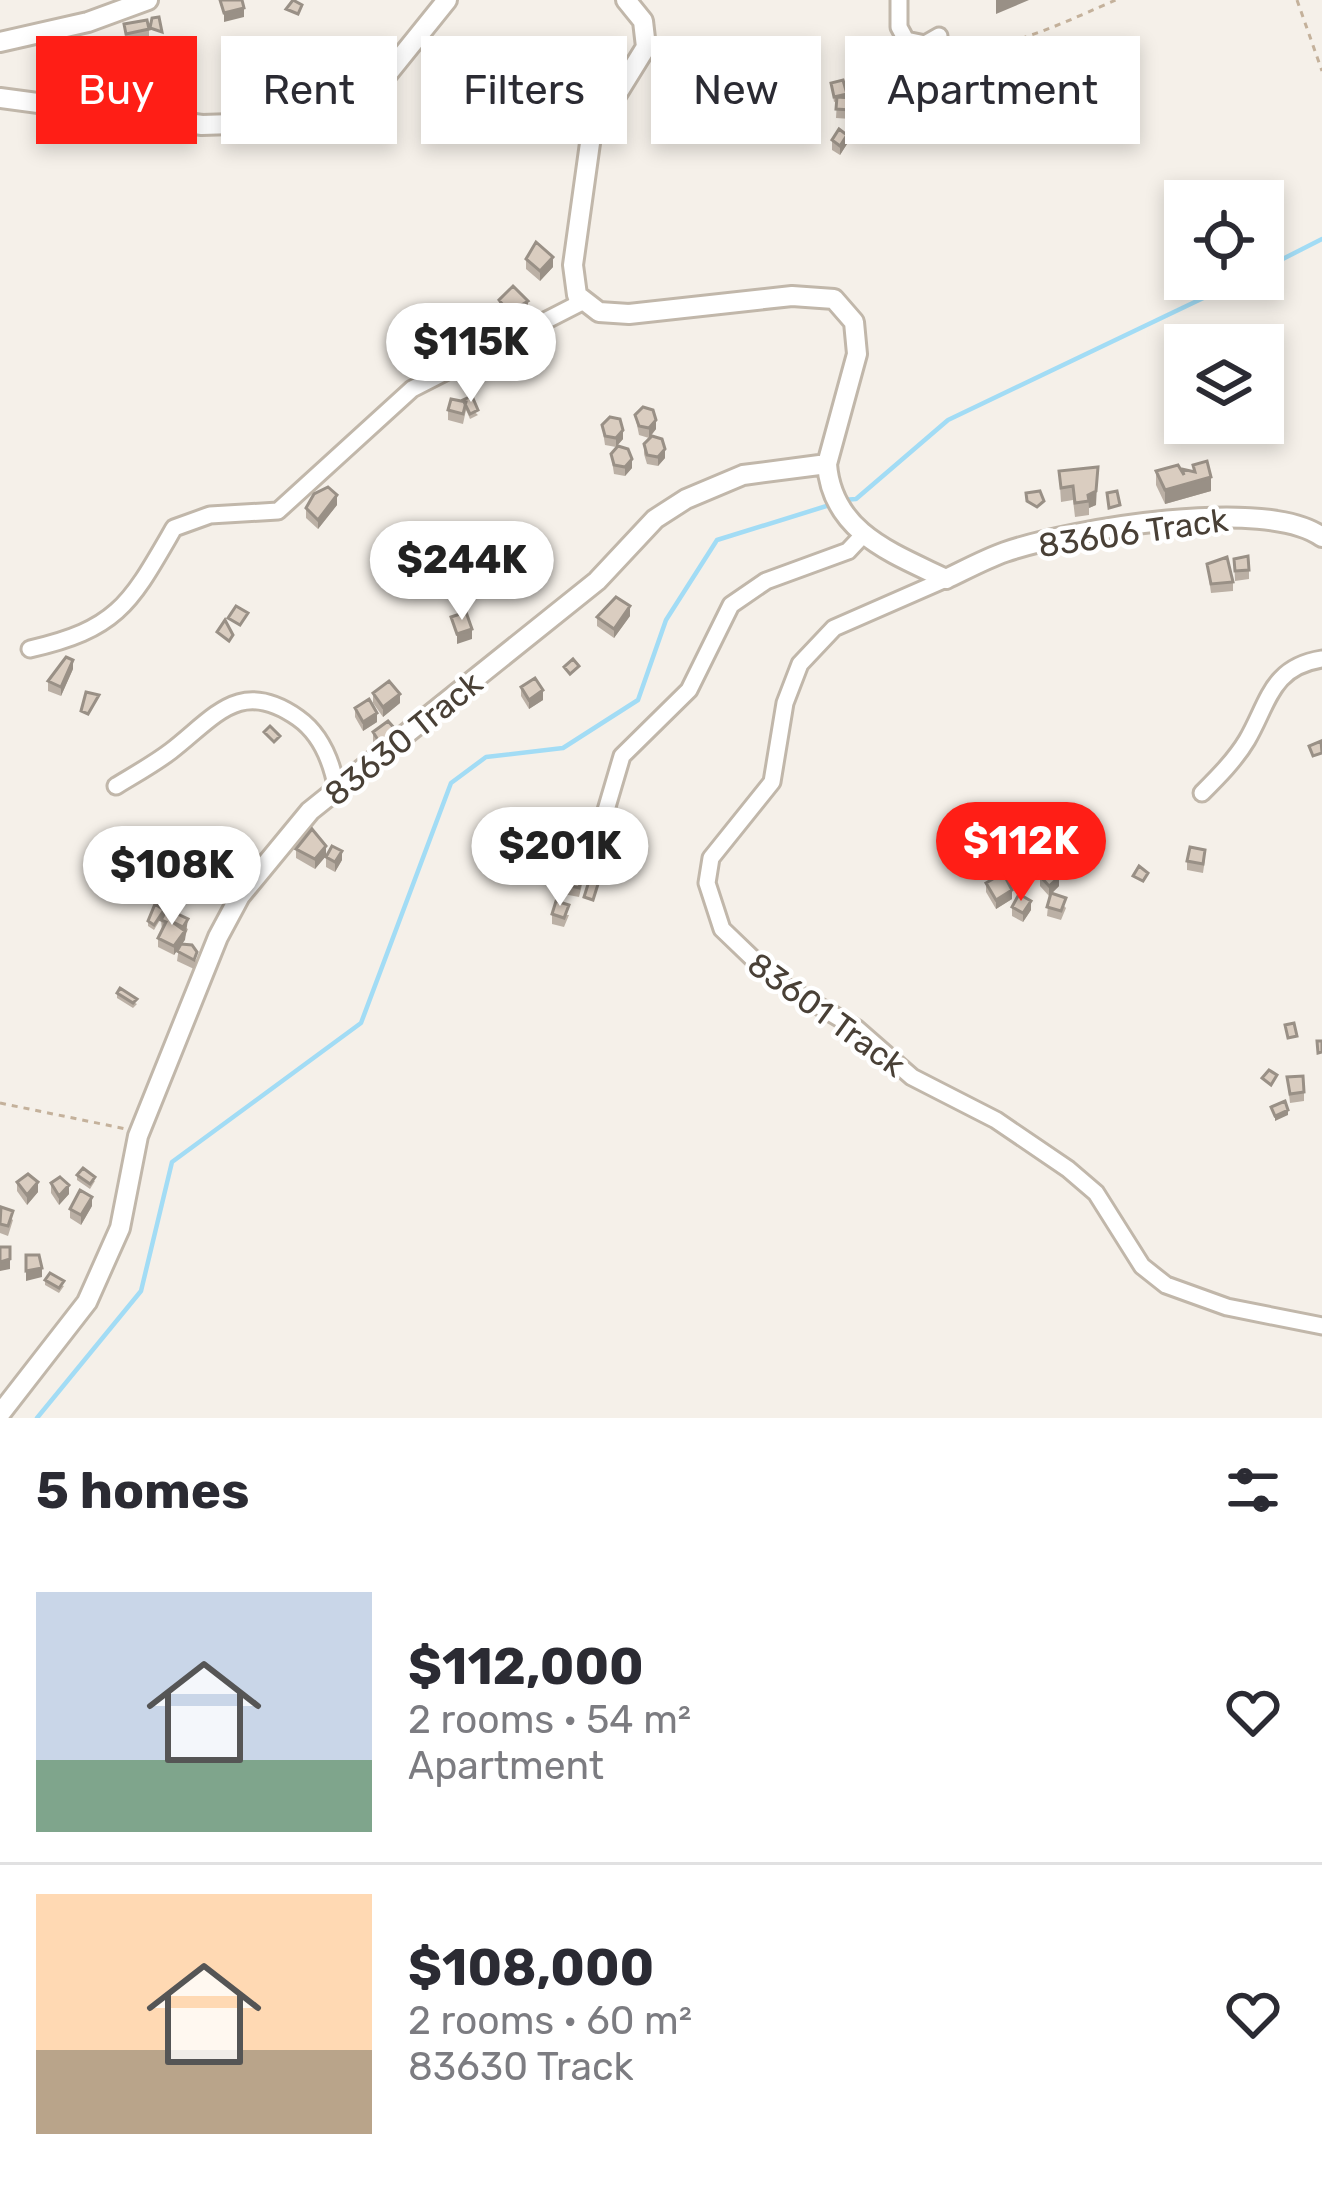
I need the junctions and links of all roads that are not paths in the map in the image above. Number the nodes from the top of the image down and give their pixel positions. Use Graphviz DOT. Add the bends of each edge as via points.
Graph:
graph roads {
  1 [pos="148,0"];
  2 [pos="447,0"];
  3 [pos="626,0"];
  4 [pos="899,0"];
  5 [pos="904,36"];
  6 [pos="0,42"];
  7 [pos="0,98"];
  8 [pos="582,302"];
  9 [pos="826,464"];
  10 [pos="863,535"];
  11 [pos="1322,538"];
  12 [pos="946,579"];
  13 [pos="30,650"];
  14 [pos="1322,659"];
  15 [pos="116,786"];
  16 [pos="337,790"];
  17 [pos="1202,793"];
  18 [pos="574,831"];
  19 [pos="1322,1326"];
  20 [pos="0,1414"];
  1 -- 6 [label="street"];
  2 -- 7 [label="street" via="385,77 340,108 292,122 202,124"];
  3 -- 8 [label="street" via="643,21 646,47 591,136 573,265"];
  4 -- 5 [label="street"];
  8 -- 9 [label="street" via="629,314 792,296 834,299 854,322 857,354"];
  8 -- 13 [label="street" via="412,389 278,511 210,515 173,528 129,605 75,639"];
  9 -- 10 [label="street" via="834,501"];
  9 -- 16 [label="street, 83630 Track" via="743,476 655,519 562,610"];
  10 -- 12 [label="street"];
  10 -- 18 [label="street" via="848,551 766,581 730,605 689,690 622,756 604,817"];
  11 -- 12 [label="street, 83606 Track" via="1276,517 1142,526 1068,535"];
  12 -- 19 [label="street, 83601 Track" via="834,628 800,664 772,782 711,858 707,884 722,929 776,981 856,1028 912,1077 1068,1169 1096,1193 1142,1266 1166,1285"];
  14 -- 17 [label="street" via="1277,679 1246,742"];
  15 -- 16 [label="street" via="205,718 244,700 278,704 313,729"];
  16 -- 20 [label="street, 83630 Track" via="240,896 138,1136 110,1257 87,1302"];
}
